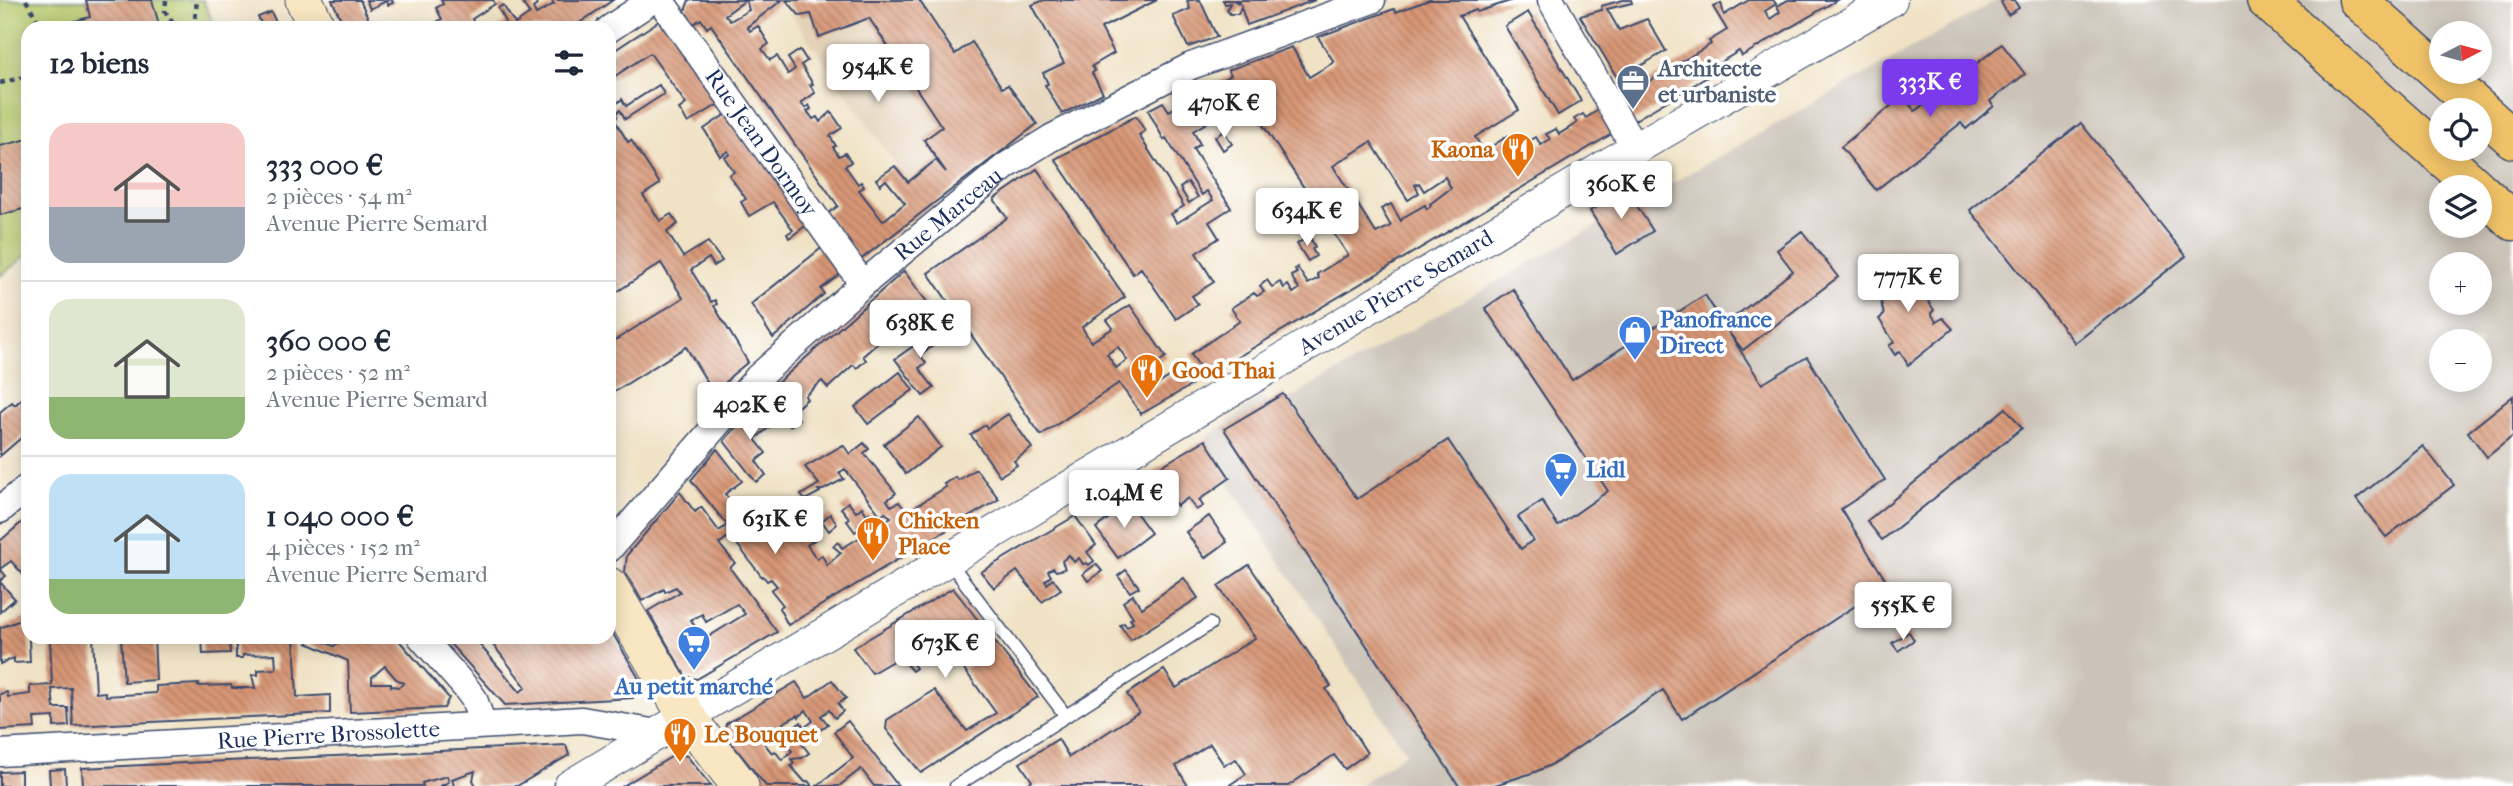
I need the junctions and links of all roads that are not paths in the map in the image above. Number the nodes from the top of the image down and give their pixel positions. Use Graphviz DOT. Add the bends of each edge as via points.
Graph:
graph roads {
  1 [pos="304,0"];
  2 [pos="652,0"];
  3 [pos="660,0"];
  4 [pos="1373,0"];
  5 [pos="1551,0"];
  6 [pos="1891,0"];
  7 [pos="2266,0"];
  8 [pos="2358,0"];
  9 [pos="314,21"];
  10 [pos="616,24"];
  11 [pos="2513,139"];
  12 [pos="1635,149"];
  13 [pos="2463,175"];
  14 [pos="2492,202"];
  15 [pos="2513,220"];
  16 [pos="863,284"];
  17 [pos="21,493"];
  18 [pos="0,510"];
  19 [pos="616,541"];
  20 [pos="948,560"];
  21 [pos="616,601"];
  22 [pos="1210,624"];
  23 [pos="427,644"];
  24 [pos="1066,716"];
  25 [pos="483,725"];
  26 [pos="672,725"];
  27 [pos="0,753"];
  28 [pos="570,786"];
  29 [pos="740,786"];
  30 [pos="956,786"];
  1 -- 9 [label="main road"];
  2 -- 10 [label="street"];
  3 -- 16 [label="street, Rue Jean Dormoy"];
  4 -- 16 [label="street, Rue Marceau" via="1191,65 1051,138 1006,166"];
  5 -- 12 [label="street"];
  6 -- 12 [label="street, Avenue Pierre Semard"];
  7 -- 13 [label="highway"];
  8 -- 11 [label="highway"];
  12 -- 20 [label="street, Avenue Pierre Semard"];
  14 -- 15 [label="highway"];
  16 -- 19 [label="street, Rue Marceau" via="750,385"];
  17 -- 18 [label="street"];
  20 -- 24 [label="lane"];
  20 -- 26 [label="street, Avenue Pierre Semard"];
  21 -- 26 [label="main road"];
  22 -- 24 [label="lane"];
  23 -- 25 [label="street" via="474,699"];
  24 -- 30 [label="lane"];
  25 -- 26 [label="street, Rue Pierre Brossolette" via="582,720"];
  25 -- 27 [label="street, Rue Pierre Brossolette"];
  26 -- 28 [label="street, Avenue Pierre Semard"];
  26 -- 29 [label="main road"];
}
